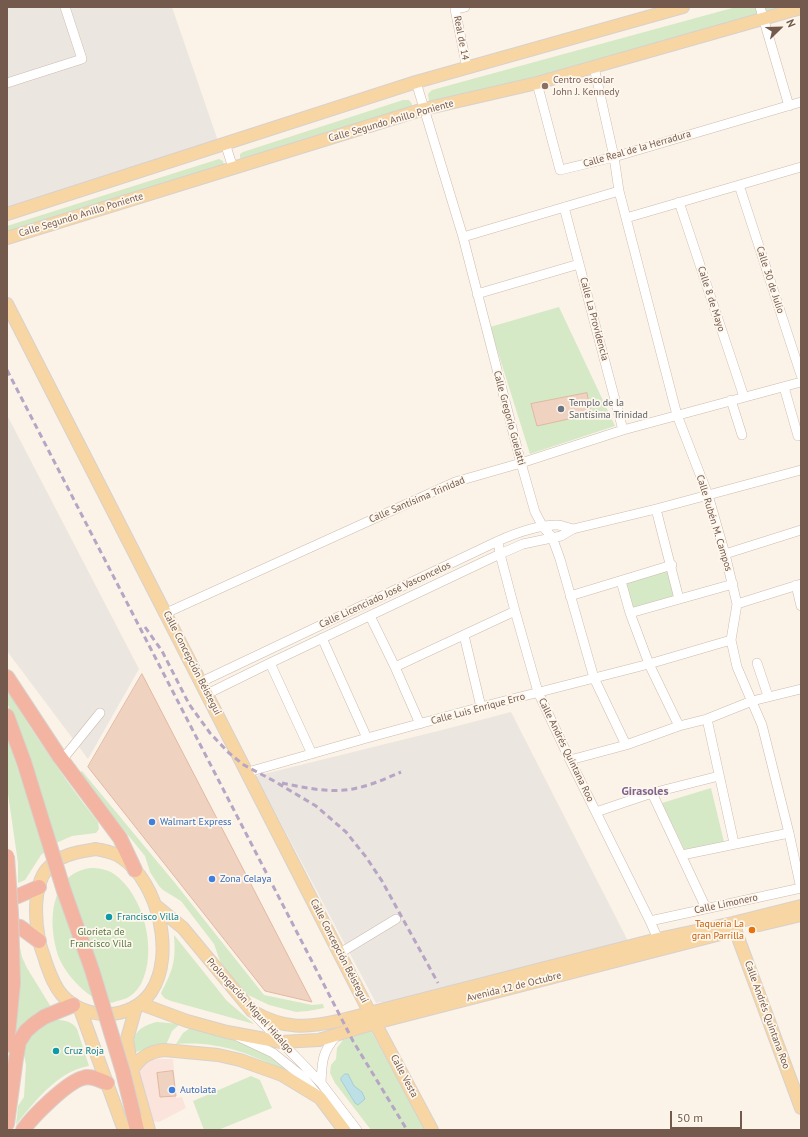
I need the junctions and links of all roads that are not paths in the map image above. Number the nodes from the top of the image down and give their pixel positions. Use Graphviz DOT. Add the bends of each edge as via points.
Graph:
graph roads {
  1 [pos="66,7"];
  2 [pos="466,7"];
  3 [pos="683,7"];
  4 [pos="801,8"];
  5 [pos="762,13"];
  6 [pos="594,67"];
  7 [pos="467,68"];
  8 [pos="416,82"];
  9 [pos="7,83"];
  10 [pos="537,83"];
  11 [pos="801,102"];
  12 [pos="789,106"];
  13 [pos="424,109"];
  14 [pos="225,143"];
  15 [pos="614,157"];
  16 [pos="801,167"];
  17 [pos="233,168"];
  18 [pos="739,185"];
  19 [pos="619,191"];
  20 [pos="679,202"];
  21 [pos="564,208"];
  22 [pos="7,214"];
  23 [pos="626,218"];
  24 [pos="463,237"];
  25 [pos="7,238"];
  26 [pos="579,264"];
  27 [pos="477,294"];
  28 [pos="7,304"];
  29 [pos="801,375"];
  30 [pos="801,382"];
  31 [pos="784,387"];
  32 [pos="744,397"];
  33 [pos="731,400"];
  34 [pos="677,415"];
  35 [pos="624,430"];
  36 [pos="742,435"];
  37 [pos="798,436"];
  38 [pos="521,463"];
  39 [pos="801,470"];
  40 [pos="708,495"];
  41 [pos="656,509"];
  42 [pos="544,527"];
  43 [pos="573,530"];
  44 [pos="801,530"];
  45 [pos="552,537"];
  46 [pos="498,541"];
  47 [pos="500,554"];
  48 [pos="725,554"];
  49 [pos="672,565"];
  50 [pos="621,581"];
  51 [pos="733,584"];
  52 [pos="798,584"];
  53 [pos="570,596"];
  54 [pos="679,599"];
  55 [pos="737,604"];
  56 [pos="801,606"];
  57 [pos="515,611"];
  58 [pos="166,613"];
  59 [pos="630,613"];
  60 [pos="370,616"];
  61 [pos="464,635"];
  62 [pos="322,638"];
  63 [pos="731,640"];
  64 [pos="270,663"];
  65 [pos="757,663"];
  66 [pos="649,664"];
  67 [pos="395,667"];
  68 [pos="7,677"];
  69 [pos="594,678"];
  70 [pos="201,682"];
  71 [pos="801,689"];
  72 [pos="538,692"];
  73 [pos="207,694"];
  74 [pos="768,696"];
  75 [pos="752,701"];
  76 [pos="481,707"];
  77 [pos="100,713"];
  78 [pos="7,716"];
  79 [pos="707,718"];
  80 [pos="420,724"];
  81 [pos="680,726"];
  82 [pos="367,738"];
  83 [pos="626,745"];
  84 [pos="312,754"];
  85 [pos="62,760"];
  86 [pos="570,760"];
  87 [pos="248,772"];
  88 [pos="719,776"];
  89 [pos="652,794"];
  90 [pos="596,812"];
  91 [pos="789,833"];
  92 [pos="734,844"];
  93 [pos="7,855"];
  94 [pos="682,855"];
  95 [pos="135,870"];
  96 [pos="39,887"];
  97 [pos="801,888"];
  98 [pos="7,897"];
  99 [pos="155,905"];
  100 [pos="801,906"];
  101 [pos="706,908"];
  102 [pos="801,915"];
  103 [pos="396,919"];
  104 [pos="650,920"];
  105 [pos="7,925"];
  106 [pos="734,927"];
  107 [pos="39,941"];
  108 [pos="660,944"];
  109 [pos="340,953"];
  110 [pos="361,995"];
  111 [pos="138,1006"];
  112 [pos="77,1007"];
  113 [pos="252,1011"];
  114 [pos="353,1017"];
  115 [pos="373,1017"];
  116 [pos="227,1032"];
  117 [pos="338,1035"];
  118 [pos="281,1042"];
  119 [pos="7,1045"];
  120 [pos="132,1070"];
  121 [pos="106,1083"];
  122 [pos="321,1083"];
  123 [pos="320,1098"];
  124 [pos="801,1108"];
  125 [pos="136,1123"];
  126 [pos="7,1124"];
  127 [pos="23,1130"];
  128 [pos="124,1130"];
  129 [pos="148,1130"];
  130 [pos="344,1130"];
  131 [pos="357,1130"];
  132 [pos="432,1130"];
  1 -- 9 [label="street" via="82,59"];
  2 -- 7 [label="street, Real de 14" via="455,9"];
  3 -- 7 [label="main road"];
  4 -- 5 [label="main road, Calle Segundo Anillo Poniente"];
  5 -- 6 [label="main road, Calle Segundo Anillo Poniente"];
  5 -- 12 [label="street"];
  6 -- 10 [label="main road, Calle Segundo Anillo Poniente"];
  6 -- 15 [label="street, Calle Rubén M. Campos"];
  7 -- 8 [label="main road"];
  8 -- 13 [label="street, Calle Gregorio Guelatti"];
  8 -- 14 [label="main road"];
  10 -- 13 [label="main road, Calle Segundo Anillo Poniente"];
  10 -- 15 [label="street, Calle Real de la Herradura" via="560,170"];
  11 -- 12 [label="street, Calle Real de la Herradura"];
  12 -- 15 [label="street, Calle Real de la Herradura"];
  13 -- 17 [label="main road, Calle Segundo Anillo Poniente"];
  13 -- 24 [label="street, Calle Gregorio Guelatti"];
  14 -- 17 [label="street"];
  14 -- 22 [label="main road"];
  15 -- 19 [label="street, Calle Rubén M. Campos"];
  16 -- 18 [label="street"];
  17 -- 25 [label="main road, Calle Segundo Anillo Poniente"];
  18 -- 20 [label="street"];
  18 -- 29 [label="street, Calle 30 de Julio"];
  19 -- 21 [label="street"];
  19 -- 23 [label="street, Calle Rubén M. Campos"];
  20 -- 23 [label="street"];
  20 -- 32 [label="street, Calle 8 de Mayo"];
  21 -- 24 [label="street"];
  21 -- 26 [label="street, Calle La Providencia"];
  23 -- 34 [label="street, Calle Rubén M. Campos"];
  24 -- 27 [label="street, Calle Gregorio Guelatti"];
  26 -- 27 [label="street"];
  26 -- 35 [label="street, Calle La Providencia"];
  27 -- 38 [label="street, Calle Gregorio Guelatti"];
  28 -- 58 [label="main road, Calle Concepción Béistegui"];
  30 -- 31 [label="street, Calle Santísima Trinidad"];
  31 -- 32 [label="street, Calle Santísima Trinidad"];
  31 -- 37 [label="street"];
  32 -- 33 [label="street, Calle Santísima Trinidad"];
  33 -- 34 [label="street, Calle Santísima Trinidad"];
  33 -- 36 [label="street"];
  34 -- 35 [label="street, Calle Santísima Trinidad"];
  34 -- 40 [label="street, Calle Rubén M. Campos"];
  35 -- 38 [label="street, Calle Santísima Trinidad"];
  38 -- 42 [label="street, Calle Gregorio Guelatti" via="535,512"];
  38 -- 58 [label="street, Calle Santísima Trinidad" via="455,482"];
  39 -- 40 [label="street, Calle Licenciado José Vasconcelos"];
  40 -- 41 [label="street, Calle Licenciado José Vasconcelos"];
  40 -- 48 [label="street, Calle Rubén M. Campos"];
  41 -- 43 [label="street, Calle Licenciado José Vasconcelos"];
  41 -- 49 [label="street"];
  42 -- 43 [label="street, Calle Licenciado José Vasconcelos" via="559,525"];
  42 -- 45 [label="street, Calle Gregorio Guelatti"];
  42 -- 46 [label="street, Calle Licenciado José Vasconcelos"];
  43 -- 45 [label="street, Calle Licenciado José Vasconcelos"];
  44 -- 48 [label="street"];
  45 -- 47 [label="street, Calle Licenciado José Vasconcelos" via="523,544"];
  45 -- 53 [label="street, Calle Gregorio Guelatti"];
  46 -- 47 [label="street, Calle Andrés Quintana Roo"];
  46 -- 70 [label="street, Calle Licenciado José Vasconcelos"];
  47 -- 57 [label="street, Calle Andrés Quintana Roo"];
  47 -- 60 [label="street, Calle Licenciado José Vasconcelos"];
  48 -- 51 [label="street, Calle Rubén M. Campos"];
  49 -- 50 [label="street"];
  49 -- 54 [label="street"];
  50 -- 53 [label="street"];
  50 -- 59 [label="street"];
  51 -- 54 [label="street"];
  51 -- 55 [label="street, Calle Rubén M. Campos"];
  52 -- 55 [label="street"];
  52 -- 56 [label="street"];
  53 -- 69 [label="street, Calle Gregorio Guelatti"];
  54 -- 59 [label="street"];
  55 -- 63 [label="street, Calle Rubén M. Campos"];
  57 -- 61 [label="street"];
  57 -- 72 [label="street, Calle Andrés Quintana Roo"];
  58 -- 70 [label="main road, Calle Concepción Béistegui"];
  59 -- 66 [label="street"];
  60 -- 62 [label="street, Calle Licenciado José Vasconcelos"];
  60 -- 67 [label="street"];
  61 -- 67 [label="street"];
  61 -- 76 [label="street"];
  62 -- 64 [label="street, Calle Licenciado José Vasconcelos"];
  62 -- 82 [label="street"];
  63 -- 66 [label="street, Calle Luis Enrique Erro"];
  63 -- 75 [label="street, Calle Rubén M. Campos" via="737,667"];
  64 -- 73 [label="street, Calle Licenciado José Vasconcelos"];
  64 -- 84 [label="street"];
  65 -- 74 [label="street"];
  66 -- 69 [label="street, Calle Luis Enrique Erro"];
  66 -- 81 [label="street"];
  67 -- 80 [label="street"];
  68 -- 85 [label="highway"];
  69 -- 72 [label="street, Calle Luis Enrique Erro"];
  69 -- 83 [label="street, Calle Gregorio Guelatti"];
  70 -- 73 [label="main road, Calle Concepción Béistegui"];
  71 -- 74 [label="street"];
  72 -- 76 [label="street, Calle Luis Enrique Erro"];
  72 -- 86 [label="street, Calle Andrés Quintana Roo"];
  73 -- 87 [label="main road, Calle Concepción Béistegui"];
  74 -- 75 [label="street"];
  75 -- 79 [label="street"];
  75 -- 91 [label="street, Calle Rubén M. Campos" via="762,725"];
  76 -- 80 [label="street, Calle Luis Enrique Erro"];
  77 -- 85 [label="street"];
  78 -- 125 [label="highway, bridge" via="92,970"];
  79 -- 81 [label="street"];
  79 -- 88 [label="street"];
  80 -- 82 [label="street, Calle Luis Enrique Erro"];
  81 -- 83 [label="street"];
  82 -- 84 [label="street, Calle Luis Enrique Erro"];
  83 -- 86 [label="street"];
  84 -- 87 [label="street, Calle Luis Enrique Erro"];
  85 -- 95 [label="highway" via="120,838"];
  86 -- 90 [label="street, Calle Andrés Quintana Roo"];
  87 -- 109 [label="main road, Calle Concepción Béistegui"];
  88 -- 89 [label="street"];
  88 -- 92 [label="street"];
  89 -- 90 [label="street"];
  89 -- 94 [label="street"];
  90 -- 104 [label="street, Calle Andrés Quintana Roo"];
  91 -- 92 [label="street"];
  91 -- 97 [label="street, Calle Rubén M. Campos"];
  92 -- 94 [label="street"];
  93 -- 119 [label="highway, bridge" via="12,983"];
  94 -- 101 [label="street"];
  95 -- 96 [label="main road" via="123,858 112,852 96,849 77,852 62,856 47,870"];
  95 -- 99 [label="main road"];
  96 -- 98 [label="highway" via="18,896"];
  96 -- 107 [label="main road" via="36,915"];
  97 -- 101 [label="street, Calle Limonero"];
  99 -- 111 [label="main road" via="164,948 161,970 155,986"];
  99 -- 113 [label="main road, Prolongación Miguel Hidalgo" via="183,928"];
  100 -- 106 [label="main road, Avenida 12 de Octubre"];
  101 -- 104 [label="street, Calle Limonero"];
  102 -- 106 [label="main road, Avenida 12 de Octubre"];
  103 -- 109 [label="street"];
  104 -- 108 [label="street, Calle Andrés Quintana Roo"];
  105 -- 107 [label="highway" via="20,928"];
  106 -- 108 [label="main road, Avenida 12 de Octubre"];
  106 -- 124 [label="main road, Calle Andrés Quintana Roo"];
  107 -- 112 [label="main road" via="52,979 61,994"];
  108 -- 115 [label="main road, Avenida 12 de Octubre"];
  109 -- 110 [label="main road, Calle Concepción Béistegui"];
  110 -- 114 [label="street" via="360,1007"];
  110 -- 115 [label="main road, Calle Concepción Béistegui"];
  111 -- 112 [label="main road" via="121,1013 109,1014 93,1013"];
  111 -- 116 [label="main road, Prolongación Miguel Hidalgo"];
  111 -- 120 [label="main road" via="127,1039"];
  112 -- 121 [label="main road"];
  112 -- 126 [label="highway" via="44,1017 26,1031 19,1042"];
  113 -- 114 [label="main road, Avenida 12 de Octubre" via="264,1018 300,1027"];
  113 -- 118 [label="street, Prolongación Miguel Hidalgo"];
  114 -- 115 [label="main road, Avenida 12 de Octubre"];
  115 -- 117 [label="main road, Avenida 12 de Octubre"];
  115 -- 132 [label="main road, Calle Vesta"];
  116 -- 118 [label="main road, Avenida 12 de Octubre"];
  116 -- 123 [label="street, Prolongación Miguel Hidalgo" via="273,1053 303,1077"];
  117 -- 118 [label="main road, Avenida 12 de Octubre" via="319,1040"];
  117 -- 122 [label="street" via="328,1046 322,1062"];
  118 -- 122 [label="street, Prolongación Miguel Hidalgo"];
  120 -- 123 [label="main road" via="142,1057 155,1051 173,1050 218,1055 245,1061 282,1075"];
  120 -- 129 [label="main road"];
  121 -- 127 [label="highway" via="90,1077 74,1083 54,1097"];
  121 -- 128 [label="main road"];
  122 -- 131 [label="street, Prolongación Miguel Hidalgo"];
  123 -- 130 [label="main road, Prolongación Miguel Hidalgo"];
}
